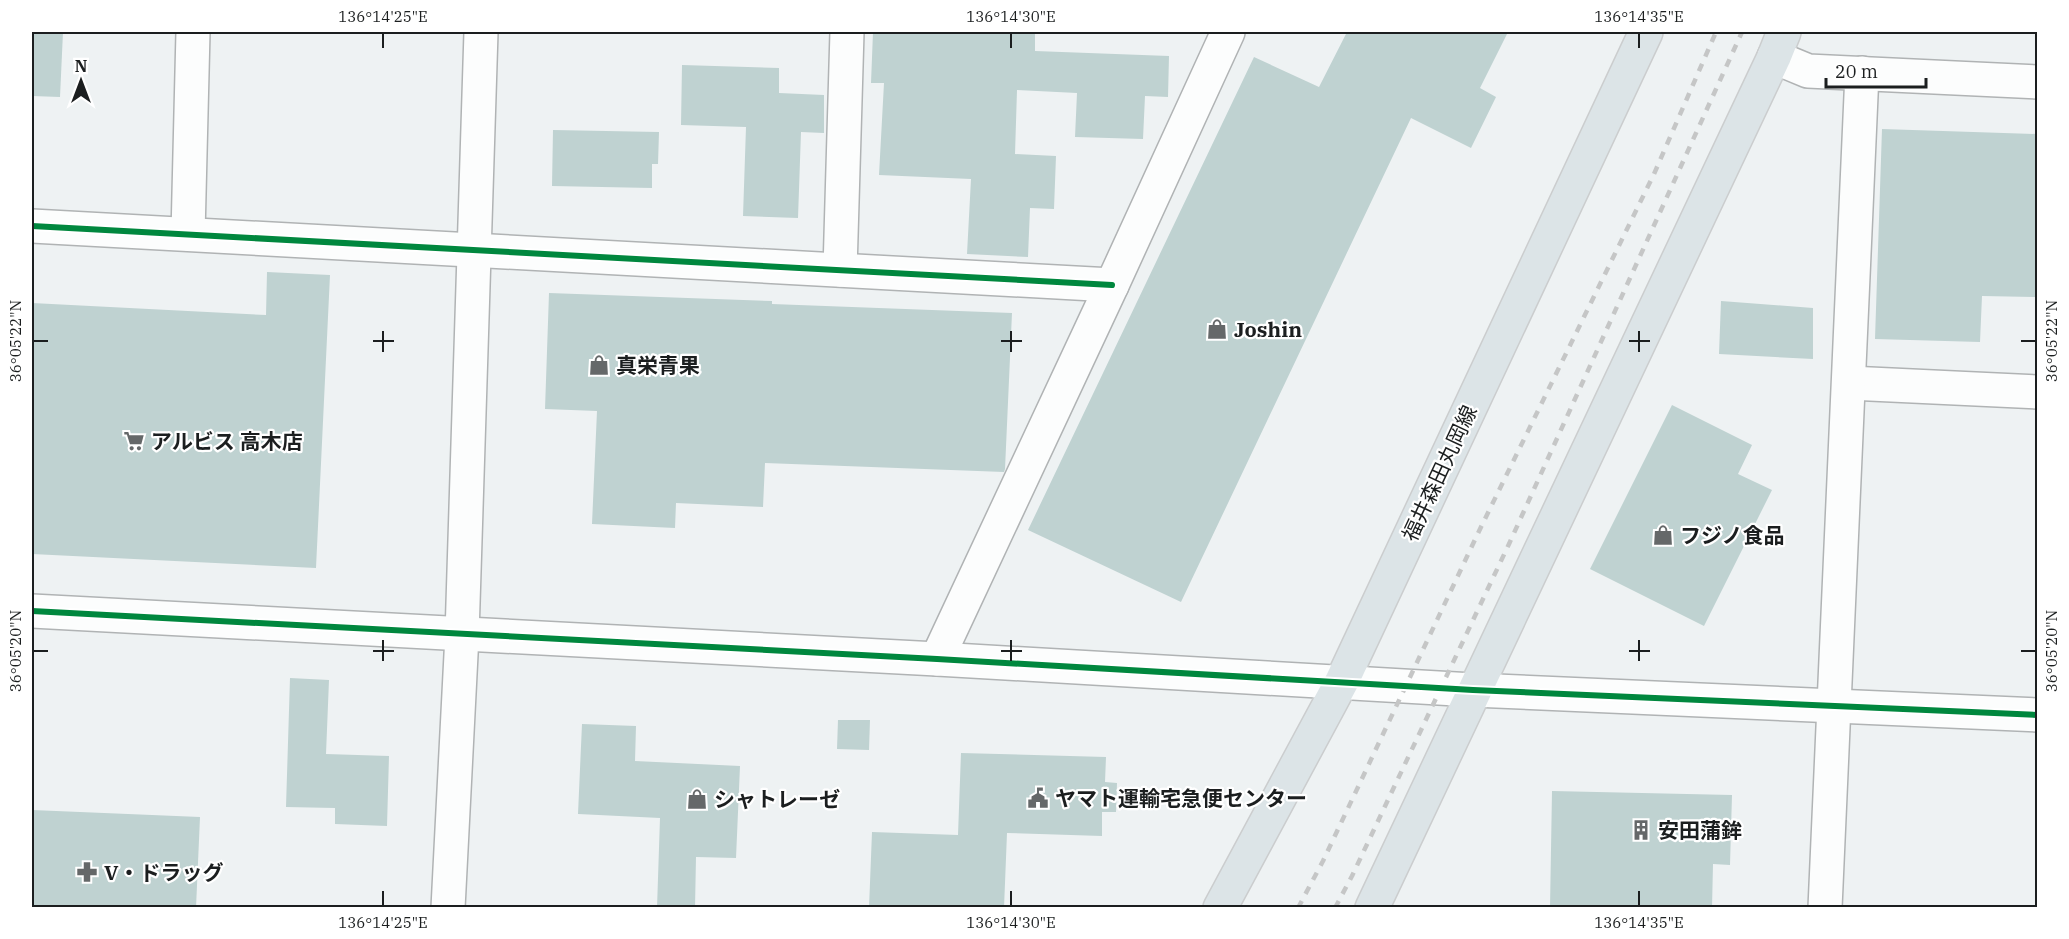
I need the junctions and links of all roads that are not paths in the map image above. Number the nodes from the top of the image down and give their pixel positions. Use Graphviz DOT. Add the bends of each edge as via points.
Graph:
graph roads {
  1 [pos="193,32"];
  2 [pos="481,32"];
  3 [pos="847,32"];
  4 [pos="1228,32"];
  5 [pos="1646,32"];
  6 [pos="1779,44"];
  7 [pos="1862,74"];
  8 [pos="2037,82"];
  9 [pos="32,226"];
  10 [pos="188,234"];
  11 [pos="474,251"];
  12 [pos="840,270"];
  13 [pos="1112,285"];
  14 [pos="1850,383"];
  15 [pos="2037,392"];
  16 [pos="32,612"];
  17 [pos="462,635"];
  18 [pos="938,659"];
  19 [pos="1342,681"];
  20 [pos="1473,690"];
  21 [pos="1834,705"];
  22 [pos="2037,715"];
  23 [pos="448,908"];
  24 [pos="1220,908"];
  25 [pos="1372,908"];
  26 [pos="1825,908"];
  1 -- 10 [label="street"];
  2 -- 11 [label="street"];
  3 -- 12 [label="street"];
  4 -- 13 [label="street"];
  5 -- 19 [label="main road, 福井森田丸岡線"];
  6 -- 7 [label="street" via="1808,71"];
  6 -- 20 [label="main road"];
  7 -- 8 [label="street"];
  7 -- 14 [label="street"];
  9 -- 10 [label="street"];
  10 -- 11 [label="street"];
  11 -- 12 [label="street"];
  11 -- 17 [label="street"];
  12 -- 13 [label="street"];
  13 -- 18 [label="street"];
  14 -- 15 [label="street"];
  14 -- 21 [label="street"];
  16 -- 17 [label="street"];
  17 -- 18 [label="street"];
  17 -- 23 [label="street"];
  18 -- 19 [label="street"];
  19 -- 20 [label="street"];
  19 -- 24 [label="main road, 福井森田丸岡線"];
  20 -- 21 [label="street"];
  20 -- 25 [label="main road"];
  21 -- 22 [label="street"];
  21 -- 26 [label="street"];
}
